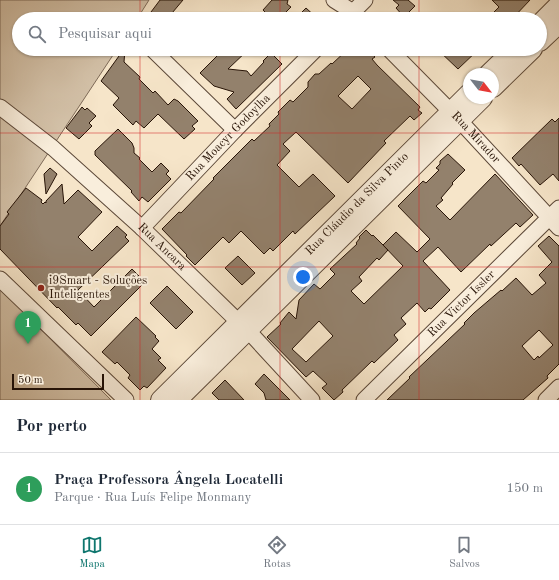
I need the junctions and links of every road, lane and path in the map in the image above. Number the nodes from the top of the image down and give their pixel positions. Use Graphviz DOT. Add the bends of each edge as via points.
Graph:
graph roads {
  1 [pos="334,0"];
  2 [pos="365,0"];
  3 [pos="559,4"];
  4 [pos="347,12"];
  5 [pos="357,12"];
  6 [pos="547,16"];
  7 [pos="559,24"];
  8 [pos="547,35"];
  9 [pos="159,56"];
  10 [pos="309,56"];
  11 [pos="396,56"];
  12 [pos="507,56"];
  13 [pos="526,56"];
  14 [pos="494,68"];
  15 [pos="499,82"];
  16 [pos="463,103"];
  17 [pos="474,104"];
  18 [pos="0,106"];
  19 [pos="455,116"];
  20 [pos="235,130"];
  21 [pos="556,218"];
  22 [pos="142,228"];
  23 [pos="0,278"];
  24 [pos="242,326"];
  25 [pos="559,387"];
  26 [pos="126,400"];
  27 [pos="160,400"];
  28 [pos="178,400"];
  29 [pos="312,400"];
  30 [pos="364,400"];
  31 [pos="546,400"];
  1 -- 4 [label="street"];
  2 -- 5 [label="street"];
  3 -- 6 [label="street"];
  7 -- 8 [label="street"];
  9 -- 20 [label="street"];
  10 -- 20 [label="street, Rua Moacyr Godoylha"];
  11 -- 19 [label="street, Rua Mirador"];
  12 -- 14 [label="street"];
  13 -- 15 [label="street"];
  16 -- 19 [label="street, Rua Cláudio da Silva Pinto"];
  17 -- 19 [label="street, Rua Cláudio da Silva Pinto"];
  18 -- 22 [label="street, Rua Ancara" via="53,148"];
  19 -- 21 [label="street, Rua Mirador"];
  19 -- 24 [label="street, Rua Cláudio da Silva Pinto"];
  20 -- 22 [label="street, Rua Moacyr Godoylha"];
  21 -- 30 [label="street, Rua Victor Issler"];
  22 -- 24 [label="street, Rua Ancara"];
  23 -- 26 [label="street"];
  24 -- 27 [label="street, Rua Cláudio da Silva Pinto"];
  24 -- 28 [label="street, Rua Cláudio da Silva Pinto"];
  24 -- 29 [label="street, Rua Ancara"];
  25 -- 31 [label="street"];
}
